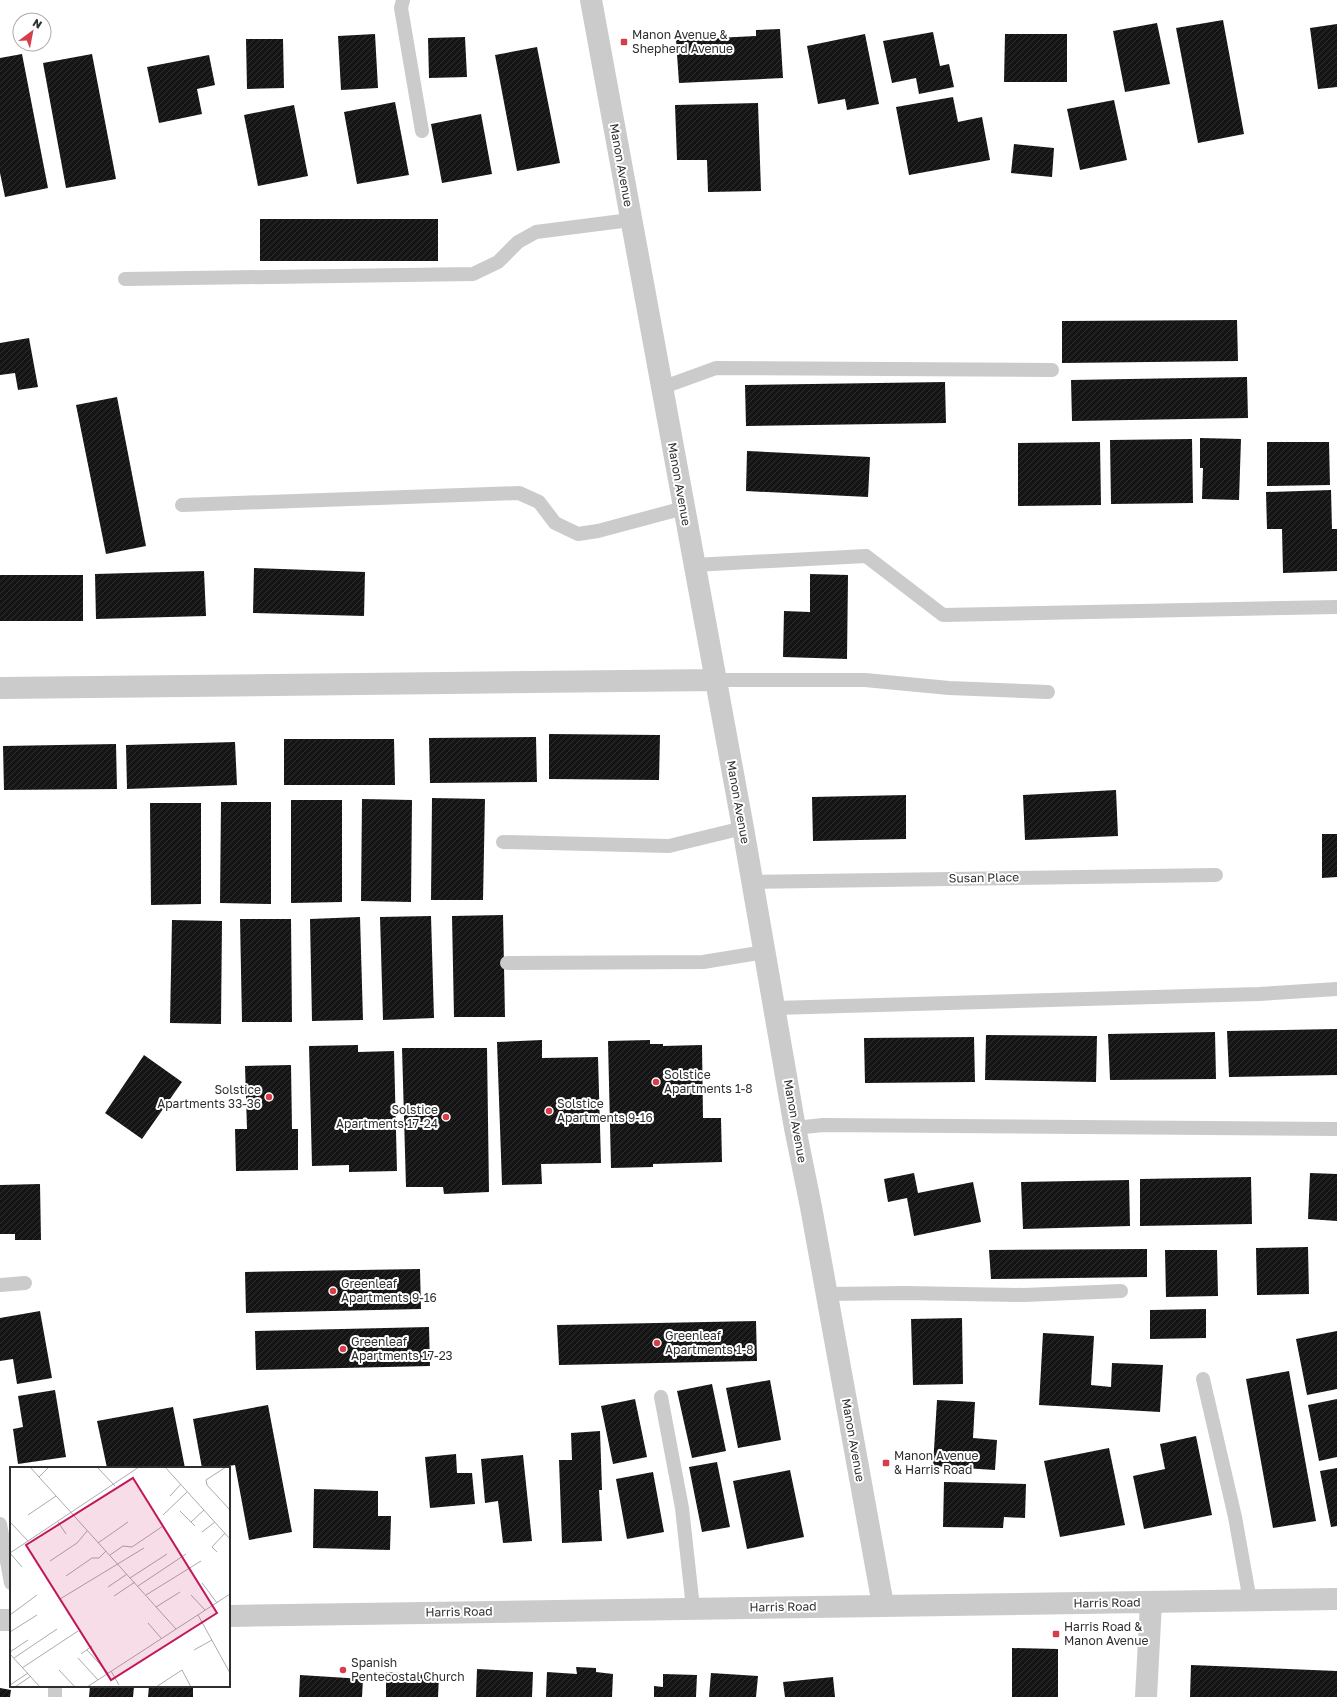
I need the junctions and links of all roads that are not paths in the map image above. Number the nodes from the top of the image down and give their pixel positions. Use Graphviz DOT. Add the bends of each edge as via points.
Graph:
graph roads {
  1 [pos="403,0"];
  2 [pos="591,0"];
  3 [pos="422,131"];
  4 [pos="630,220"];
  5 [pos="125,279"];
  6 [pos="1052,370"];
  7 [pos="661,388"];
  8 [pos="182,505"];
  9 [pos="684,508"];
  10 [pos="694,565"];
  11 [pos="1337,607"];
  12 [pos="715,680"];
  13 [pos="1,688"];
  14 [pos="1048,692"];
  15 [pos="743,828"];
  16 [pos="504,842"];
  17 [pos="1216,875"];
  18 [pos="752,882"];
  19 [pos="765,952"];
  20 [pos="507,963"];
  21 [pos="1337,989"];
  22 [pos="775,1008"];
  23 [pos="795,1128"];
  24 [pos="1337,1129"];
  25 [pos="25,1283"];
  26 [pos="0,1285"];
  27 [pos="1121,1291"];
  28 [pos="827,1294"];
  29 [pos="1203,1379"];
  30 [pos="661,1397"];
  31 [pos="0,1524"];
  32 [pos="10,1578"];
  33 [pos="1337,1599"];
  34 [pos="1250,1601"];
  35 [pos="1151,1603"];
  36 [pos="883,1605"];
  37 [pos="693,1608"];
  38 [pos="230,1616"];
  39 [pos="1146,1697"];
  1 -- 3 [label="lane" via="401,8"];
  2 -- 4 [label="street, Manon Avenue"];
  4 -- 5 [label="lane" via="536,232 518,242 498,262 473,274"];
  4 -- 7 [label="street, Manon Avenue"];
  6 -- 7 [label="lane" via="716,368"];
  7 -- 9 [label="street, Manon Avenue"];
  8 -- 9 [label="lane" via="519,492 539,502 555,523 578,534"];
  9 -- 10 [label="street, Manon Avenue"];
  10 -- 11 [label="lane" via="866,556 943,615"];
  10 -- 12 [label="street, Manon Avenue"];
  12 -- 13 [label="street"];
  12 -- 14 [label="lane" via="865,680 949,688"];
  12 -- 15 [label="street, Manon Avenue"];
  15 -- 16 [label="lane" via="669,846"];
  15 -- 18 [label="street, Manon Avenue"];
  17 -- 18 [label="lane, Susan Place"];
  18 -- 19 [label="street, Manon Avenue"];
  19 -- 20 [label="lane" via="703,962"];
  19 -- 22 [label="street, Manon Avenue"];
  21 -- 22 [label="lane" via="1260,994"];
  22 -- 23 [label="street, Manon Avenue"];
  23 -- 24 [label="lane" via="823,1125"];
  23 -- 28 [label="street, Manon Avenue"];
  25 -- 26 [label="lane"];
  27 -- 28 [label="lane" via="1024,1295 905,1292"];
  28 -- 36 [label="street, Manon Avenue"];
  29 -- 34 [label="lane" via="1235,1518"];
  30 -- 37 [label="lane" via="682,1508"];
  31 -- 32 [label="lane"];
  33 -- 34 [label="street, Harris Road"];
  34 -- 35 [label="street, Harris Road"];
  35 -- 36 [label="street, Harris Road"];
  35 -- 39 [label="street"];
  36 -- 37 [label="street, Harris Road"];
  37 -- 38 [label="street, Harris Road"];
}
